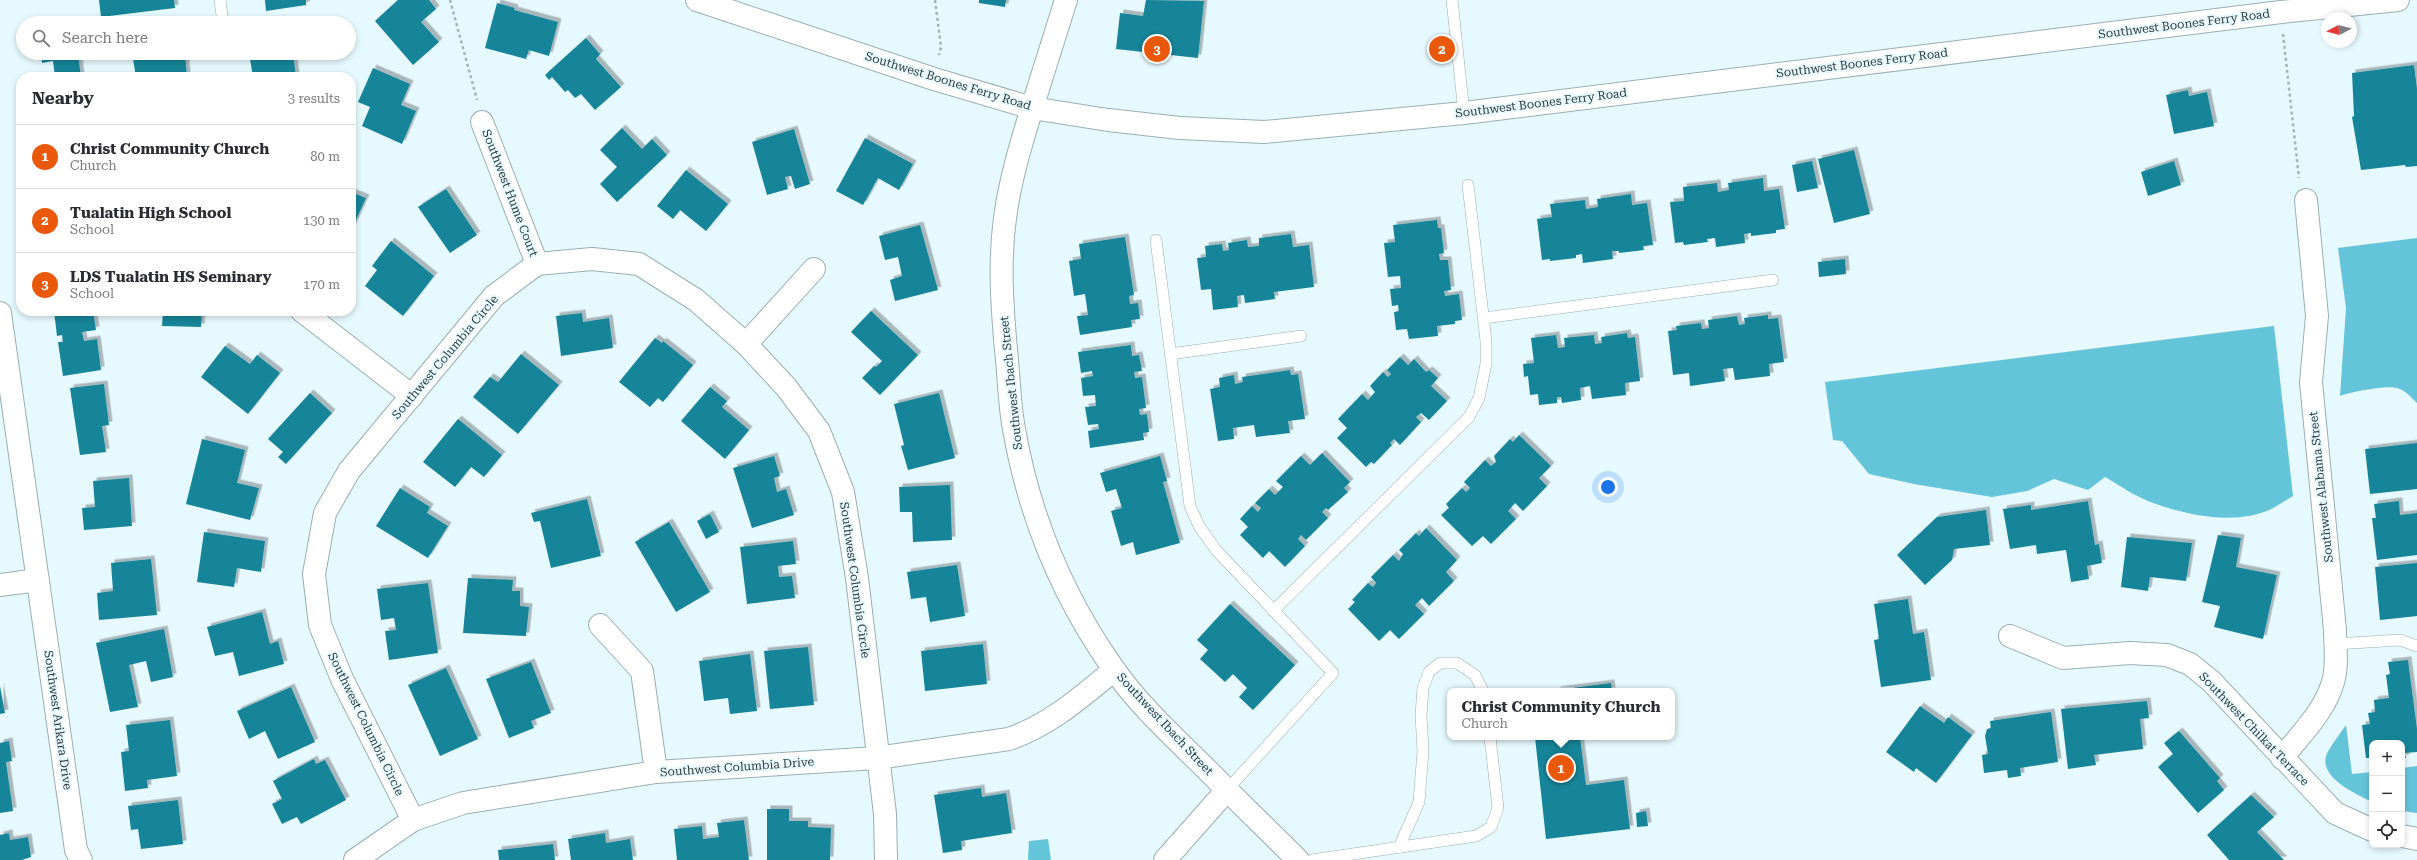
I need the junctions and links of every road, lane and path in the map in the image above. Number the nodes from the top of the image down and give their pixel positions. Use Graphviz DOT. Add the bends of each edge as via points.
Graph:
graph roads {
  1 [pos="220,0"];
  2 [pos="450,0"];
  3 [pos="697,0"];
  4 [pos="935,0"];
  5 [pos="1066,0"];
  6 [pos="1452,0"];
  7 [pos="2398,0"];
  8 [pos="726,4"];
  9 [pos="2280,6"];
  10 [pos="222,16"];
  11 [pos="934,79"];
  12 [pos="1032,108"];
  13 [pos="1464,113"];
  14 [pos="482,122"];
  15 [pos="1468,185"];
  16 [pos="2306,200"];
  17 [pos="1156,240"];
  18 [pos="537,264"];
  19 [pos="814,269"];
  20 [pos="1773,280"];
  21 [pos="0,313"];
  22 [pos="308,316"];
  23 [pos="1484,318"];
  24 [pos="1301,336"];
  25 [pos="746,344"];
  26 [pos="1170,354"];
  27 [pos="412,396"];
  28 [pos="38,580"];
  29 [pos="0,585"];
  30 [pos="1273,611"];
  31 [pos="600,625"];
  32 [pos="2010,636"];
  33 [pos="2335,644"];
  34 [pos="2417,646"];
  35 [pos="1114,670"];
  36 [pos="1482,688"];
  37 [pos="1490,740"];
  38 [pos="877,758"];
  39 [pos="2282,758"];
  40 [pos="656,772"];
  41 [pos="1227,790"];
  42 [pos="413,820"];
  43 [pos="2369,829"];
  44 [pos="2405,837"];
  45 [pos="2417,839"];
  46 [pos="1399,847"];
  47 [pos="81,860"];
  48 [pos="355,860"];
  49 [pos="886,860"];
  50 [pos="1165,860"];
  51 [pos="1298,860"];
  52 [pos="1312,860"];
  1 -- 10 [label="lane"];
  2 -- 14 [label="path"];
  3 -- 8 [label="street, Southwest Boones Ferry Road"];
  4 -- 11 [label="path" via="941,48"];
  5 -- 12 [label="street, Southwest Ibach Street"];
  6 -- 13 [label="lane"];
  7 -- 9 [label="street, Southwest Boones Ferry Road"];
  8 -- 11 [label="street, Southwest Boones Ferry Road"];
  9 -- 13 [label="street, Southwest Boones Ferry Road"];
  9 -- 16 [label="path" via="2301,192"];
  11 -- 12 [label="street, Southwest Boones Ferry Road"];
  12 -- 13 [label="street, Southwest Boones Ferry Road" via="1180,128 1264,132"];
  12 -- 35 [label="street, Southwest Ibach Street" via="1017,156 1001,250 1001,282 1014,427 1031,504 1050,557 1095,642"];
  14 -- 18 [label="street, Southwest Hume Court"];
  15 -- 23 [label="lane"];
  16 -- 33 [label="street, Southwest Alabama Street" via="2317,316 2311,382"];
  17 -- 26 [label="lane"];
  18 -- 25 [label="street, Southwest Columbia Circle" via="592,259 639,264 696,300"];
  18 -- 27 [label="street, Southwest Columbia Circle" via="494,296"];
  19 -- 25 [label="street"];
  20 -- 23 [label="lane"];
  21 -- 28 [label="street, Southwest Arikara Drive"];
  22 -- 27 [label="street"];
  23 -- 30 [label="lane" via="1485,379 1470,417"];
  24 -- 26 [label="lane"];
  25 -- 38 [label="street, Southwest Columbia Circle" via="786,387 819,432 843,492 857,578"];
  26 -- 30 [label="lane" via="1190,506 1207,539"];
  27 -- 42 [label="street, Southwest Columbia Circle" via="349,472 325,513 314,574 323,632 342,679"];
  28 -- 29 [label="street"];
  28 -- 47 [label="street, Southwest Arikara Drive" via="76,850"];
  30 -- 41 [label="lane" via="1333,673"];
  31 -- 40 [label="street" via="642,671"];
  32 -- 39 [label="street, Southwest Chilkat Terrace" via="2063,658 2130,653 2166,655 2190,664 2211,681"];
  33 -- 34 [label="lane" via="2400,640"];
  33 -- 39 [label="street, Southwest Alabama Street" via="2334,681 2327,698"];
  35 -- 38 [label="street, Southwest Columbia Drive" via="1058,715 1028,732 1009,739"];
  35 -- 41 [label="street, Southwest Ibach Street" via="1150,712"];
  36 -- 46 [label="lane" via="1475,675 1457,663 1440,663 1429,672 1423,688 1419,802"];
  37 -- 46 [label="lane" via="1498,808 1491,827 1476,836"];
  38 -- 40 [label="street, Southwest Columbia Drive"];
  38 -- 49 [label="street, Southwest Columbia Circle" via="885,814"];
  39 -- 43 [label="street, Southwest Chilkat Terrace" via="2335,813"];
  40 -- 42 [label="street, Southwest Columbia Drive" via="463,803"];
  41 -- 50 [label="street"];
  41 -- 51 [label="street, Southwest Ibach Street"];
  42 -- 48 [label="street, Southwest Columbia Drive"];
  44 -- 45 [label="street"];
  46 -- 52 [label="lane"];
}
